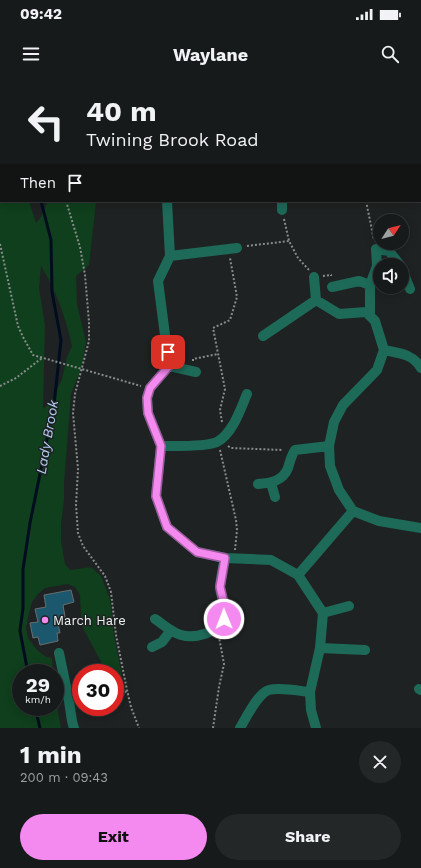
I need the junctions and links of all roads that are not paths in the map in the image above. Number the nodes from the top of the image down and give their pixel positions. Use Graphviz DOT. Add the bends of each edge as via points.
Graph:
graph roads {
  1 [pos="167,202"];
  2 [pos="233,248"];
  3 [pos="170,256"];
  4 [pos="377,258"];
  5 [pos="394,258"];
  6 [pos="314,277"];
  7 [pos="373,277"];
  8 [pos="370,285"];
  9 [pos="332,287"];
  10 [pos="316,300"];
  11 [pos="370,316"];
  12 [pos="264,336"];
  13 [pos="384,350"];
  14 [pos="169,366"];
  15 [pos="421,368"];
  16 [pos="192,371"];
  17 [pos="247,394"];
  18 [pos="161,446"];
  19 [pos="329,446"];
  20 [pos="271,483"];
  21 [pos="258,484"];
  22 [pos="275,497"];
  23 [pos="353,511"];
  24 [pos="421,528"];
  25 [pos="230,558"];
  26 [pos="298,575"];
  27 [pos="349,606"];
  28 [pos="322,613"];
  29 [pos="155,619"];
  30 [pos="171,630"];
  31 [pos="152,647"];
  32 [pos="320,648"];
  33 [pos="365,650"];
  34 [pos="59,653"];
  35 [pos="310,692"];
  36 [pos="74,728"];
  37 [pos="240,728"];
  38 [pos="316,728"];
  1 -- 3 [label="street"];
  2 -- 3 [label="street"];
  3 -- 14 [label="street" via="158,281"];
  4 -- 5 [label="street" via="376,249 389,251"];
  6 -- 10 [label="street"];
  7 -- 8 [label="street"];
  8 -- 9 [label="street" via="359,281"];
  8 -- 11 [label="street"];
  10 -- 11 [label="street" via="339,314 366,312"];
  10 -- 12 [label="street"];
  11 -- 13 [label="street" via="375,321"];
  13 -- 15 [label="street" via="409,355"];
  13 -- 19 [label="street" via="377,370 343,405 334,422"];
  14 -- 16 [label="street"];
  14 -- 18 [label="street" via="150,388 147,398 148,413"];
  17 -- 18 [label="street" via="235,421 221,438 210,444"];
  18 -- 25 [label="street" via="156,496 167,527 197,552"];
  19 -- 20 [label="street" via="295,450 284,475"];
  19 -- 23 [label="street" via="330,466 339,490"];
  20 -- 21 [label="street"];
  20 -- 22 [label="street"];
  23 -- 24 [label="street" via="379,521"];
  23 -- 26 [label="street"];
  25 -- 26 [label="street" via="271,560"];
  25 -- 30 [label="street" via="220,587 225,608 224,619 209,633 190,636"];
  26 -- 28 [label="street"];
  27 -- 28 [label="street"];
  28 -- 32 [label="street"];
  29 -- 30 [label="street"];
  30 -- 31 [label="street" via="162,642"];
  32 -- 33 [label="street"];
  32 -- 35 [label="street"];
  34 -- 36 [label="street"];
  35 -- 37 [label="street" via="268,690 257,700"];
  35 -- 38 [label="street"];
}
